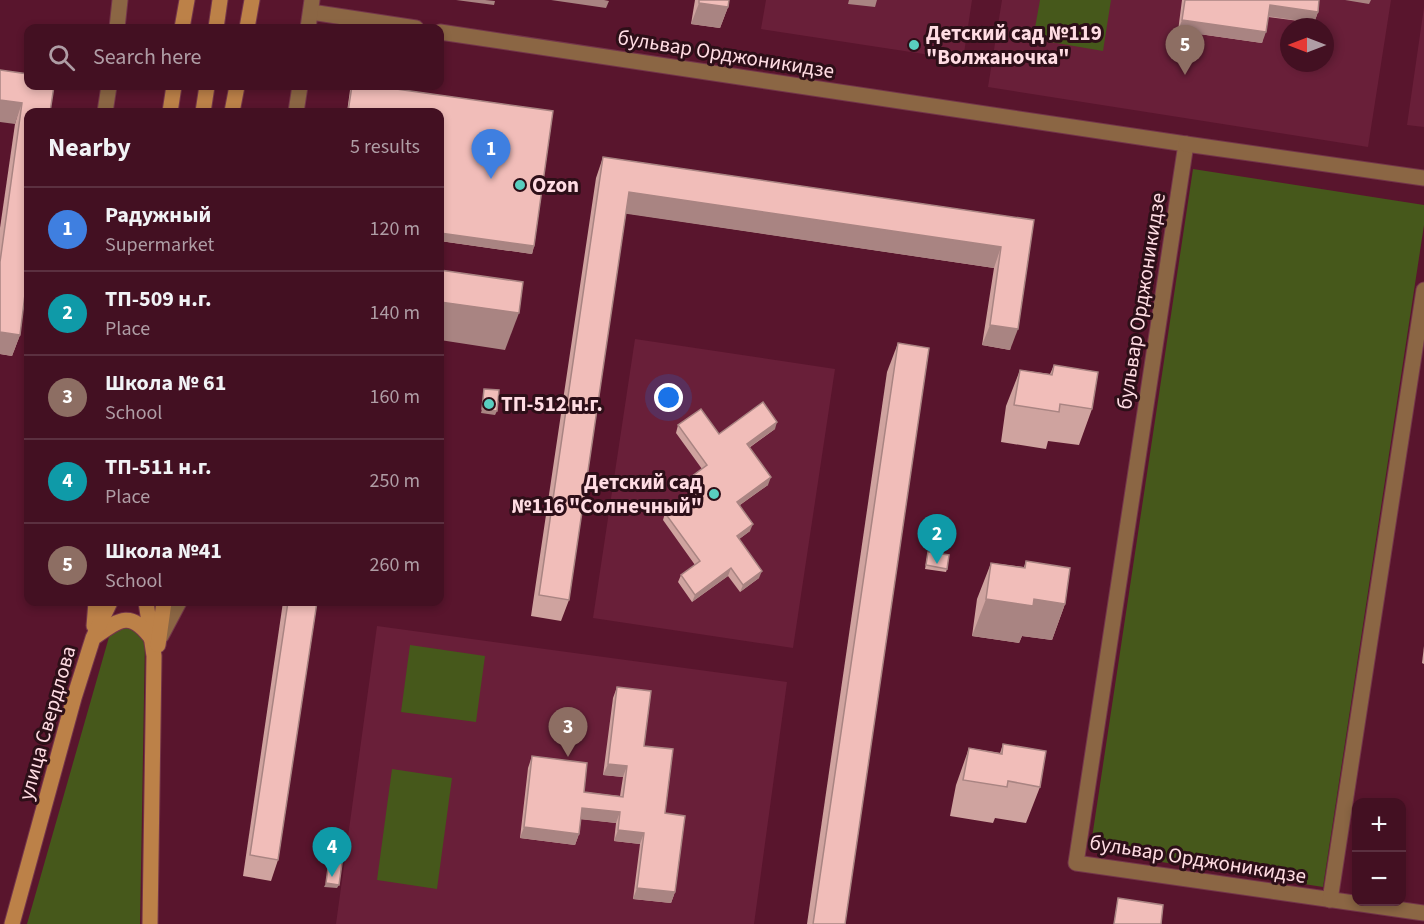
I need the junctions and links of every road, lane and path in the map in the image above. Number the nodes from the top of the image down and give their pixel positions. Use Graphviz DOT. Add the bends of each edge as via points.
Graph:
graph roads {
  1 [pos="120,0"];
  2 [pos="187,0"];
  3 [pos="220,0"];
  4 [pos="252,0"];
  5 [pos="312,6"];
  6 [pos="117,24"];
  7 [pos="183,24"];
  8 [pos="217,24"];
  9 [pos="248,24"];
  10 [pos="309,24"];
  11 [pos="397,24"];
  12 [pos="444,33"];
  13 [pos="108,90"];
  14 [pos="173,90"];
  15 [pos="206,90"];
  16 [pos="236,90"];
  17 [pos="299,90"];
  18 [pos="106,108"];
  19 [pos="171,108"];
  20 [pos="204,108"];
  21 [pos="233,108"];
  22 [pos="297,108"];
  23 [pos="1186,144"];
  24 [pos="1424,178"];
  25 [pos="1424,290"];
  26 [pos="98,606"];
  27 [pos="147,606"];
  28 [pos="163,606"];
  29 [pos="177,606"];
  30 [pos="93,638"];
  31 [pos="156,639"];
  32 [pos="1330,900"];
  33 [pos="1424,913"];
  34 [pos="12,924"];
  35 [pos="150,924"];
  1 -- 6 [label="street"];
  2 -- 7 [label="main road"];
  3 -- 8 [label="main road"];
  4 -- 9 [label="main road"];
  5 -- 10 [label="street"];
  5 -- 11 [label="street"];
  12 -- 23 [label="street, бульвар Орджоникидзе"];
  13 -- 18 [label="street"];
  14 -- 19 [label="main road"];
  15 -- 20 [label="main road"];
  16 -- 21 [label="main road"];
  17 -- 22 [label="street"];
  23 -- 24 [label="street"];
  23 -- 32 [label="street, бульвар Орджоникидзе" via="1076,863"];
  25 -- 32 [label="street"];
  26 -- 30 [label="main road, улица Свердлова"];
  27 -- 31 [label="main road"];
  28 -- 31 [label="main road"];
  29 -- 31 [label="street"];
  30 -- 31 [label="main road" via="116,621 128,620 141,624"];
  30 -- 34 [label="main road, улица Свердлова"];
  31 -- 35 [label="main road"];
  32 -- 33 [label="street, бульвар Орджоникидзе"];
}
